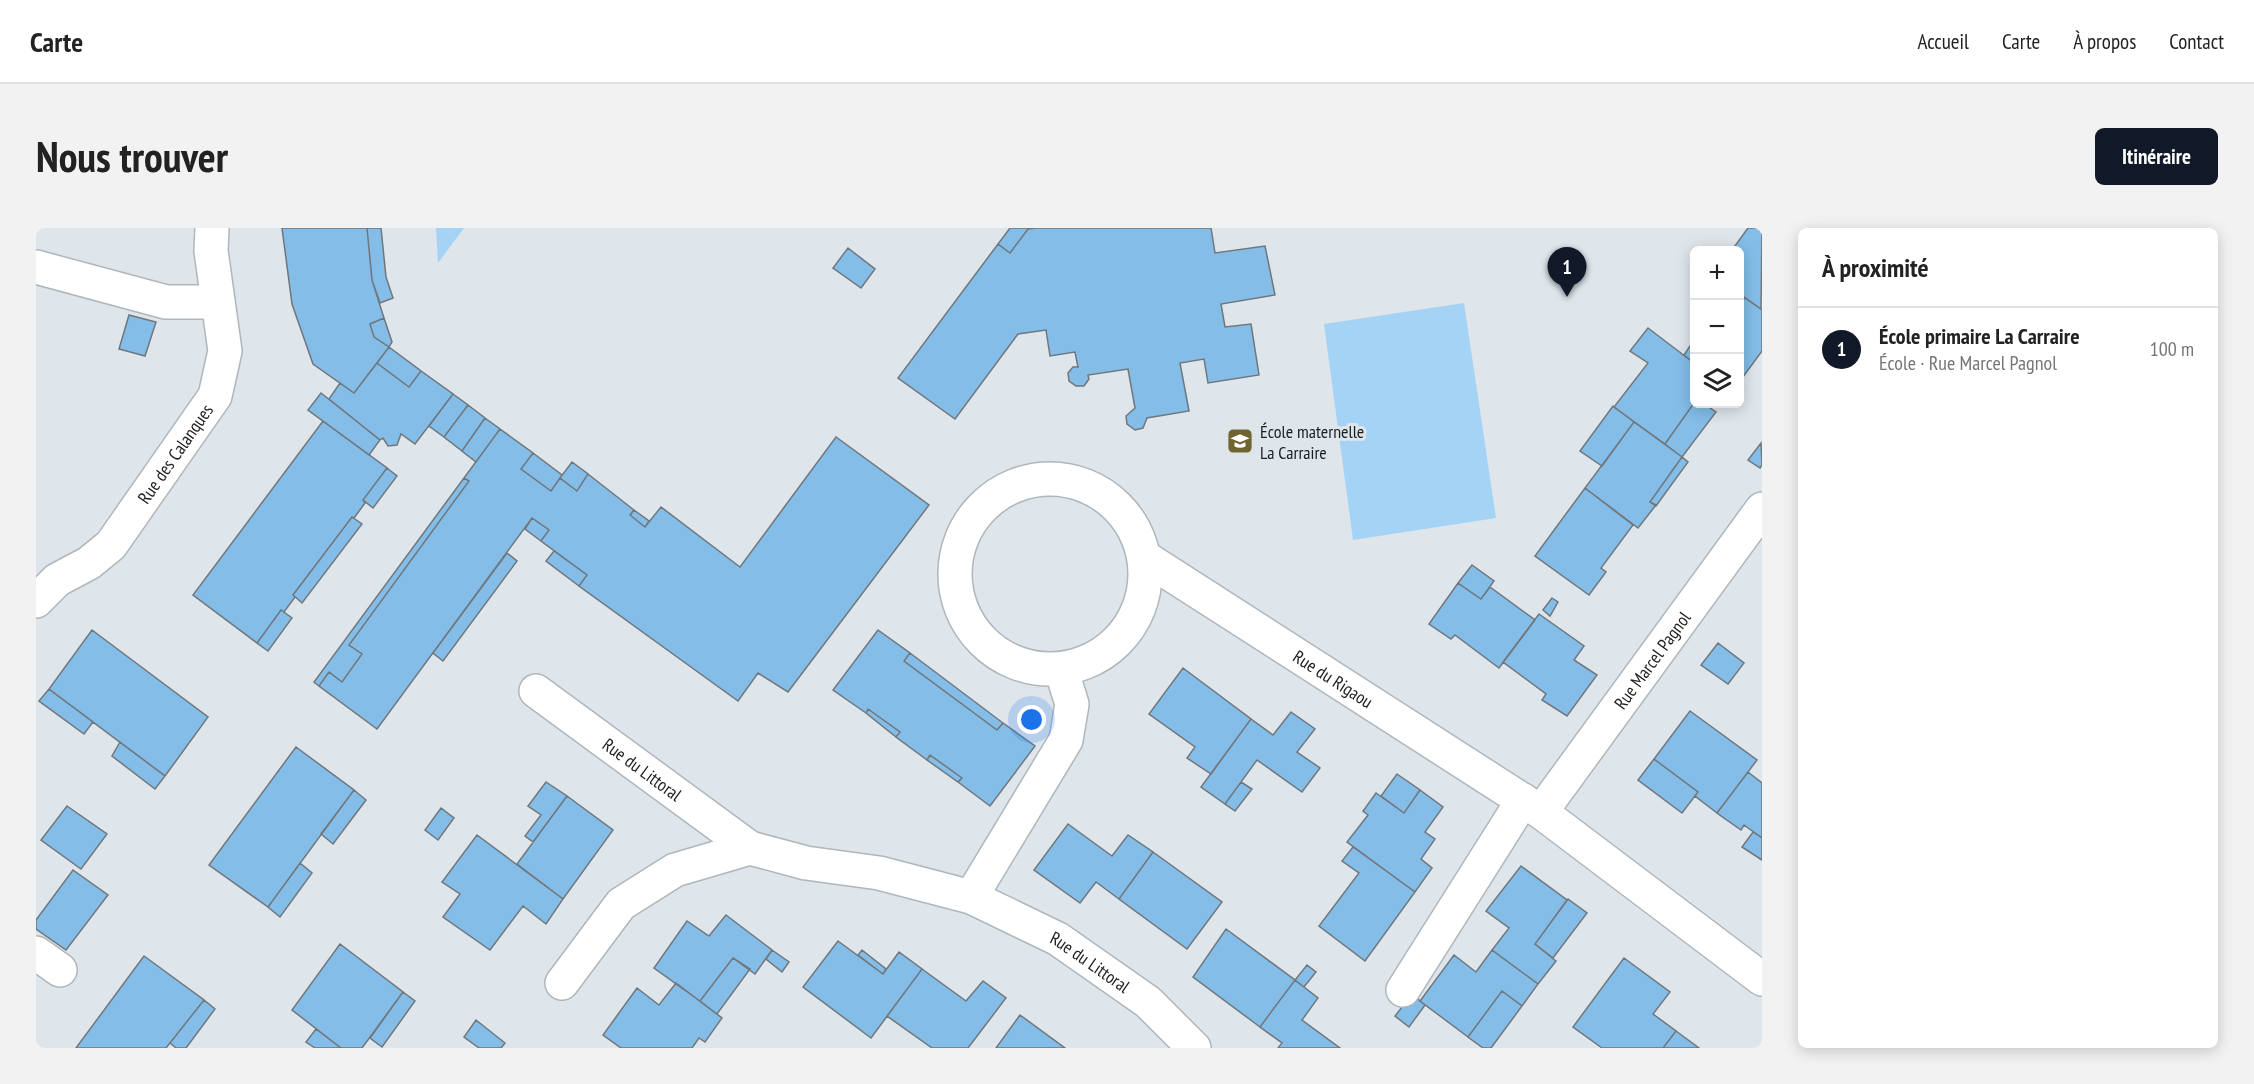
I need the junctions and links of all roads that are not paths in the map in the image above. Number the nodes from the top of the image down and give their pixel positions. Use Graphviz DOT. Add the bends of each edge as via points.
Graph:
graph roads {
  1 [pos="213,228"];
  2 [pos="36,267"];
  3 [pos="218,302"];
  4 [pos="1762,509"];
  5 [pos="1144,557"];
  6 [pos="36,602"];
  7 [pos="1061,669"];
  8 [pos="536,691"];
  9 [pos="1532,806"];
  10 [pos="750,848"];
  11 [pos="971,897"];
  12 [pos="1762,979"];
  13 [pos="562,983"];
  14 [pos="1402,990"];
  15 [pos="1194,1048"];
  1 -- 3 [label="street, Rue des Calanques" via="211,251"];
  2 -- 3 [label="street" via="166,302"];
  3 -- 6 [label="street, Rue des Calanques" via="225,351 215,396 111,545 89,563 57,580"];
  4 -- 9 [label="street, Rue Marcel Pagnol"];
  5 -- 7 [label="street" via="1145,587 1135,617 1117,642 1091,661"];
  5 -- 7 [label="street" via="1134,527 1113,502 1086,485 1055,479 1023,482 994,496 972,519 958,547 955,578 966,618 977,635 1001,656 1030,668"];
  5 -- 9 [label="street, Rue du Rigaou"];
  7 -- 11 [label="street" via="1072,704 1066,740"];
  8 -- 10 [label="street, Rue du Littoral"];
  9 -- 12 [label="street, Rue du Rigaou"];
  9 -- 14 [label="street"];
  10 -- 11 [label="street, Rue du Littoral" via="806,863 879,873"];
  10 -- 13 [label="street" via="675,870 621,904"];
  11 -- 15 [label="street, Rue du Littoral" via="1058,939 1148,1002"];
}
